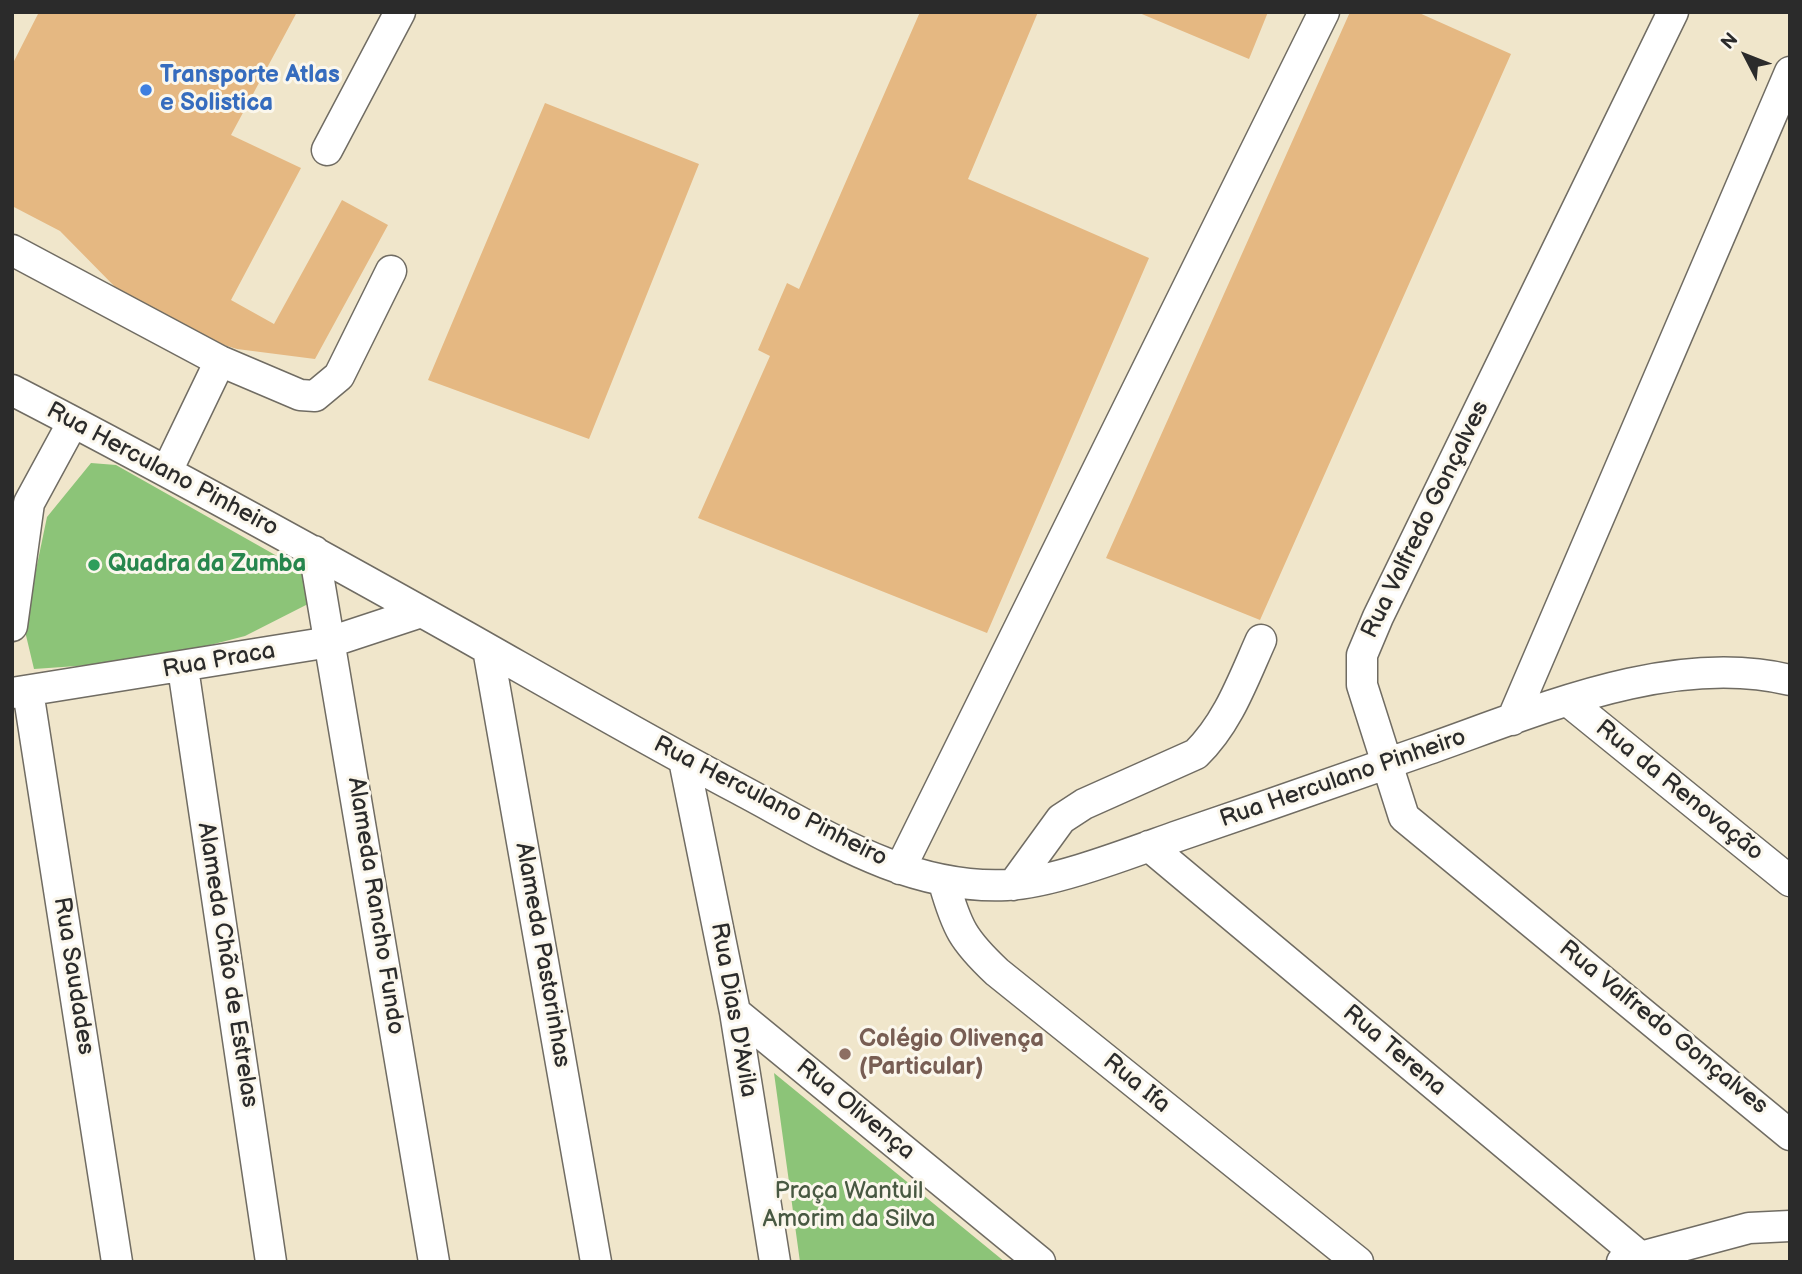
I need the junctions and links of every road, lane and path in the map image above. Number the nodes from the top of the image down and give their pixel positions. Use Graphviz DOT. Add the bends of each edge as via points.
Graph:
graph roads {
  1 [pos="400,12"];
  2 [pos="1324,12"];
  3 [pos="1673,12"];
  4 [pos="1790,72"];
  5 [pos="327,150"];
  6 [pos="12,250"];
  7 [pos="391,271"];
  8 [pos="220,361"];
  9 [pos="12,390"];
  10 [pos="73,422"];
  11 [pos="167,471"];
  12 [pos="21,515"];
  13 [pos="314,551"];
  14 [pos="421,612"];
  15 [pos="12,626"];
  16 [pos="1261,640"];
  17 [pos="330,642"];
  18 [pos="488,649"];
  19 [pos="183,668"];
  20 [pos="1790,680"];
  21 [pos="20,692"];
  22 [pos="1568,701"];
  23 [pos="1512,720"];
  24 [pos="684,760"];
  25 [pos="1387,763"];
  26 [pos="1149,846"];
  27 [pos="900,869"];
  28 [pos="1790,881"];
  29 [pos="944,883"];
  30 [pos="1013,886"];
  31 [pos="735,1012"];
  32 [pos="1790,1135"];
  33 [pos="1790,1226"];
  34 [pos="1630,1259"];
  35 [pos="117,1262"];
  36 [pos="271,1262"];
  37 [pos="434,1262"];
  38 [pos="596,1262"];
  39 [pos="775,1262"];
  40 [pos="1040,1262"];
  41 [pos="1358,1262"];
  1 -- 5 [label="street"];
  2 -- 27 [label="street"];
  3 -- 25 [label="street, Rua Valfredo Gonçalves" via="1362,654 1362,685"];
  4 -- 23 [label="street"];
  6 -- 8 [label="street"];
  7 -- 8 [label="street" via="339,376 315,396 300,395"];
  8 -- 11 [label="street"];
  9 -- 10 [label="street, Rua Herculano Pinheiro"];
  10 -- 11 [label="street, Rua Herculano Pinheiro"];
  10 -- 12 [label="street"];
  11 -- 13 [label="street, Rua Herculano Pinheiro"];
  12 -- 15 [label="street"];
  13 -- 14 [label="street, Rua Herculano Pinheiro"];
  13 -- 17 [label="street, Alameda Rancho Fundo"];
  14 -- 17 [label="street, Rua Praca"];
  14 -- 18 [label="street, Rua Herculano Pinheiro"];
  16 -- 30 [label="street" via="1226,716 1196,754 1084,804 1061,819"];
  17 -- 19 [label="street, Rua Praca"];
  17 -- 37 [label="street, Alameda Rancho Fundo"];
  18 -- 24 [label="street, Rua Herculano Pinheiro"];
  18 -- 38 [label="street, Alameda Pastorinhas"];
  19 -- 21 [label="street, Rua Praca"];
  19 -- 36 [label="street, Alameda Chão de Estrelas"];
  20 -- 22 [label="street, Rua Herculano Pinheiro" via="1726,672 1666,676"];
  21 -- 35 [label="street, Rua Saudades"];
  22 -- 23 [label="street, Rua Herculano Pinheiro"];
  22 -- 28 [label="street, Rua da Renovação"];
  23 -- 25 [label="street, Rua Herculano Pinheiro"];
  24 -- 27 [label="street, Rua Herculano Pinheiro"];
  24 -- 31 [label="street, Rua Dias D'Avila"];
  25 -- 26 [label="street, Rua Herculano Pinheiro"];
  25 -- 32 [label="street, Rua Valfredo Gonçalves" via="1404,817"];
  26 -- 30 [label="street, Rua Herculano Pinheiro"];
  26 -- 34 [label="street, Rua Terena"];
  27 -- 29 [label="street, Rua Herculano Pinheiro"];
  29 -- 30 [label="street, Rua Herculano Pinheiro"];
  29 -- 41 [label="street, Rua Ifa" via="955,922 968,944 997,972"];
  31 -- 39 [label="street, Rua Dias D'Avila"];
  31 -- 40 [label="street, Rua Olivença"];
  33 -- 34 [label="street" via="1749,1228"];
}
